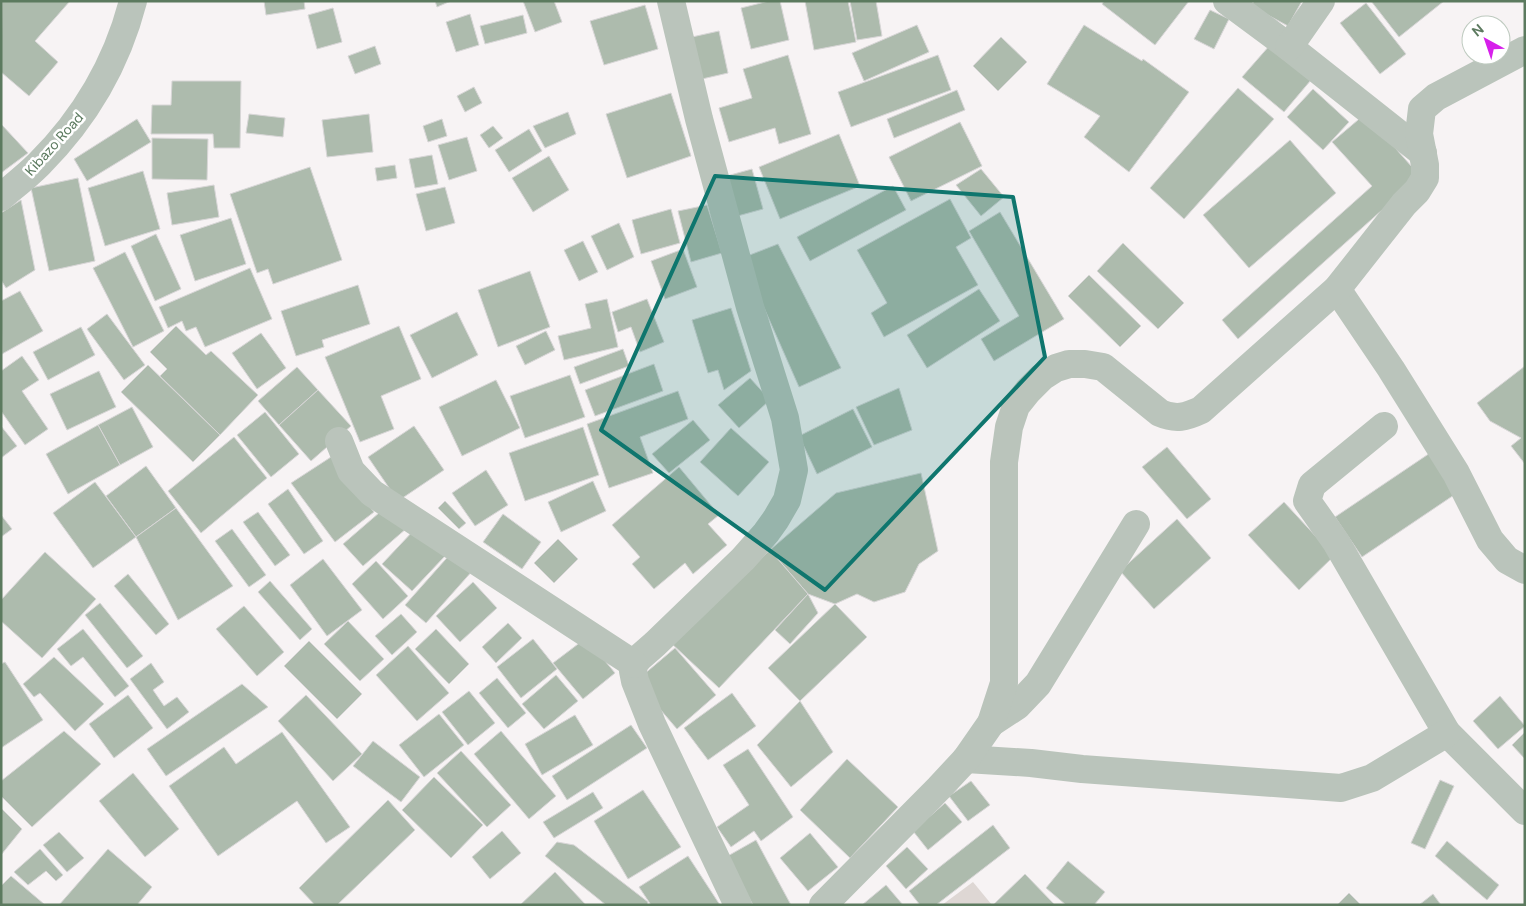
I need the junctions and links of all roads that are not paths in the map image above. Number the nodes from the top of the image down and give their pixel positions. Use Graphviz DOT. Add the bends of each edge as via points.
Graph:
graph roads {
  1 [pos="133,1"];
  2 [pos="672,1"];
  3 [pos="1227,1"];
  4 [pos="1321,1"];
  5 [pos="1289,47"];
  6 [pos="1525,50"];
  7 [pos="1423,153"];
  8 [pos="1,197"];
  9 [pos="1337,290"];
  10 [pos="1384,426"];
  11 [pos="339,441"];
  12 [pos="1136,524"];
  13 [pos="1525,570"];
  14 [pos="634,664"];
  15 [pos="991,722"];
  16 [pos="1447,733"];
  17 [pos="966,759"];
  18 [pos="1525,811"];
  19 [pos="738,905"];
  20 [pos="823,905"];
  1 -- 8 [label="street, Kibazo Road" via="106,74 82,114 38,164"];
  2 -- 14 [label="street" via="699,119 742,278 785,418 794,470 787,500 766,533"];
  3 -- 5 [label="street"];
  4 -- 5 [label="street"];
  5 -- 7 [label="street"];
  6 -- 7 [label="street" via="1436,98 1422,109 1419,134"];
  7 -- 9 [label="street" via="1425,178 1418,191 1404,204"];
  9 -- 13 [label="street" via="1456,472 1490,540 1507,560"];
  9 -- 15 [label="street" via="1201,410 1186,417 1176,418 1160,413 1103,367 1085,364 1056,368 1028,391 1016,406 1004,462 1004,683"];
  10 -- 16 [label="street" via="1312,485 1307,501 1336,542"];
  11 -- 14 [label="street" via="351,471 372,493"];
  12 -- 15 [label="street" via="1038,684 1017,706"];
  14 -- 19 [label="street" via="634,682 652,724"];
  15 -- 17 [label="street"];
  16 -- 17 [label="street" via="1372,778 1341,788"];
  16 -- 18 [label="street"];
  17 -- 20 [label="street"];
}
